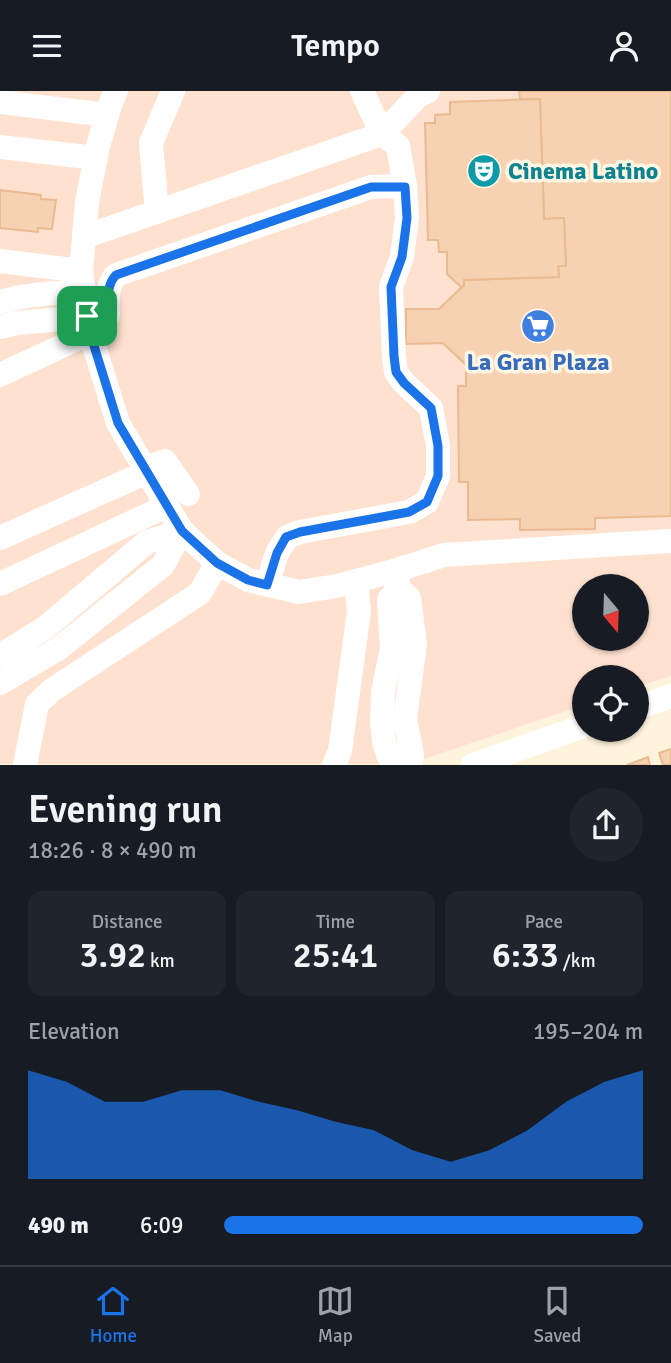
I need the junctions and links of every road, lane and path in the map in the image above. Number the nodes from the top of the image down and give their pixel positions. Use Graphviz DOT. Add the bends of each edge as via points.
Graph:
graph roads {
  1 [pos="116,91"];
  2 [pos="173,91"];
  3 [pos="362,91"];
  4 [pos="428,91"];
  5 [pos="0,102"];
  6 [pos="107,115"];
  7 [pos="382,134"];
  8 [pos="0,148"];
  9 [pos="96,158"];
  10 [pos="405,187"];
  11 [pos="157,212"];
  12 [pos="84,237"];
  13 [pos="0,261"];
  14 [pos="0,302"];
  15 [pos="90,306"];
  16 [pos="0,327"];
  17 [pos="0,375"];
  18 [pos="146,470"];
  19 [pos="178,500"];
  20 [pos="182,531"];
  21 [pos="0,538"];
  22 [pos="671,541"];
  23 [pos="217,563"];
  24 [pos="397,579"];
  25 [pos="356,581"];
  26 [pos="0,584"];
  27 [pos="267,585"];
  28 [pos="0,656"];
  29 [pos="0,683"];
  30 [pos="671,696"];
  31 [pos="649,704"];
  32 [pos="572,730"];
  33 [pos="25,765"];
  34 [pos="334,765"];
  35 [pos="399,765"];
  36 [pos="409,765"];
  37 [pos="473,765"];
  1 -- 6 [label="street"];
  2 -- 11 [label="street" via="151,143"];
  3 -- 7 [label="street"];
  4 -- 7 [label="street"];
  5 -- 6 [label="street"];
  6 -- 9 [label="street"];
  7 -- 10 [label="street" via="398,146"];
  7 -- 11 [label="street"];
  8 -- 9 [label="street"];
  9 -- 12 [label="street"];
  10 -- 15 [label="street" via="371,187 116,275 109,291"];
  10 -- 27 [label="street" via="402,257 391,287 394,356 396,372 431,408 438,476 427,502 409,512 286,537"];
  11 -- 12 [label="street"];
  12 -- 15 [label="street"];
  13 -- 15 [label="street"];
  14 -- 15 [label="street" via="58,292"];
  15 -- 16 [label="street"];
  15 -- 17 [label="street"];
  15 -- 18 [label="street" via="118,423"];
  18 -- 19 [label="street"];
  18 -- 21 [label="street"];
  19 -- 20 [label="street"];
  19 -- 26 [label="street"];
  20 -- 23 [label="street"];
  20 -- 28 [label="street" via="147,542 45,628"];
  20 -- 29 [label="street" via="163,565 58,649"];
  22 -- 24 [label="street" via="444,555"];
  23 -- 27 [label="street"];
  23 -- 33 [label="street" via="200,593 37,704"];
  24 -- 25 [label="street"];
  24 -- 35 [label="street" via="389,600 392,648 382,723 389,757"];
  24 -- 36 [label="street" via="409,598 415,643 405,719 412,755"];
  25 -- 27 [label="street" via="299,592"];
  25 -- 34 [label="street" via="359,611 340,751"];
  30 -- 31 [label="street"];
  32 -- 37 [label="street"];
}
